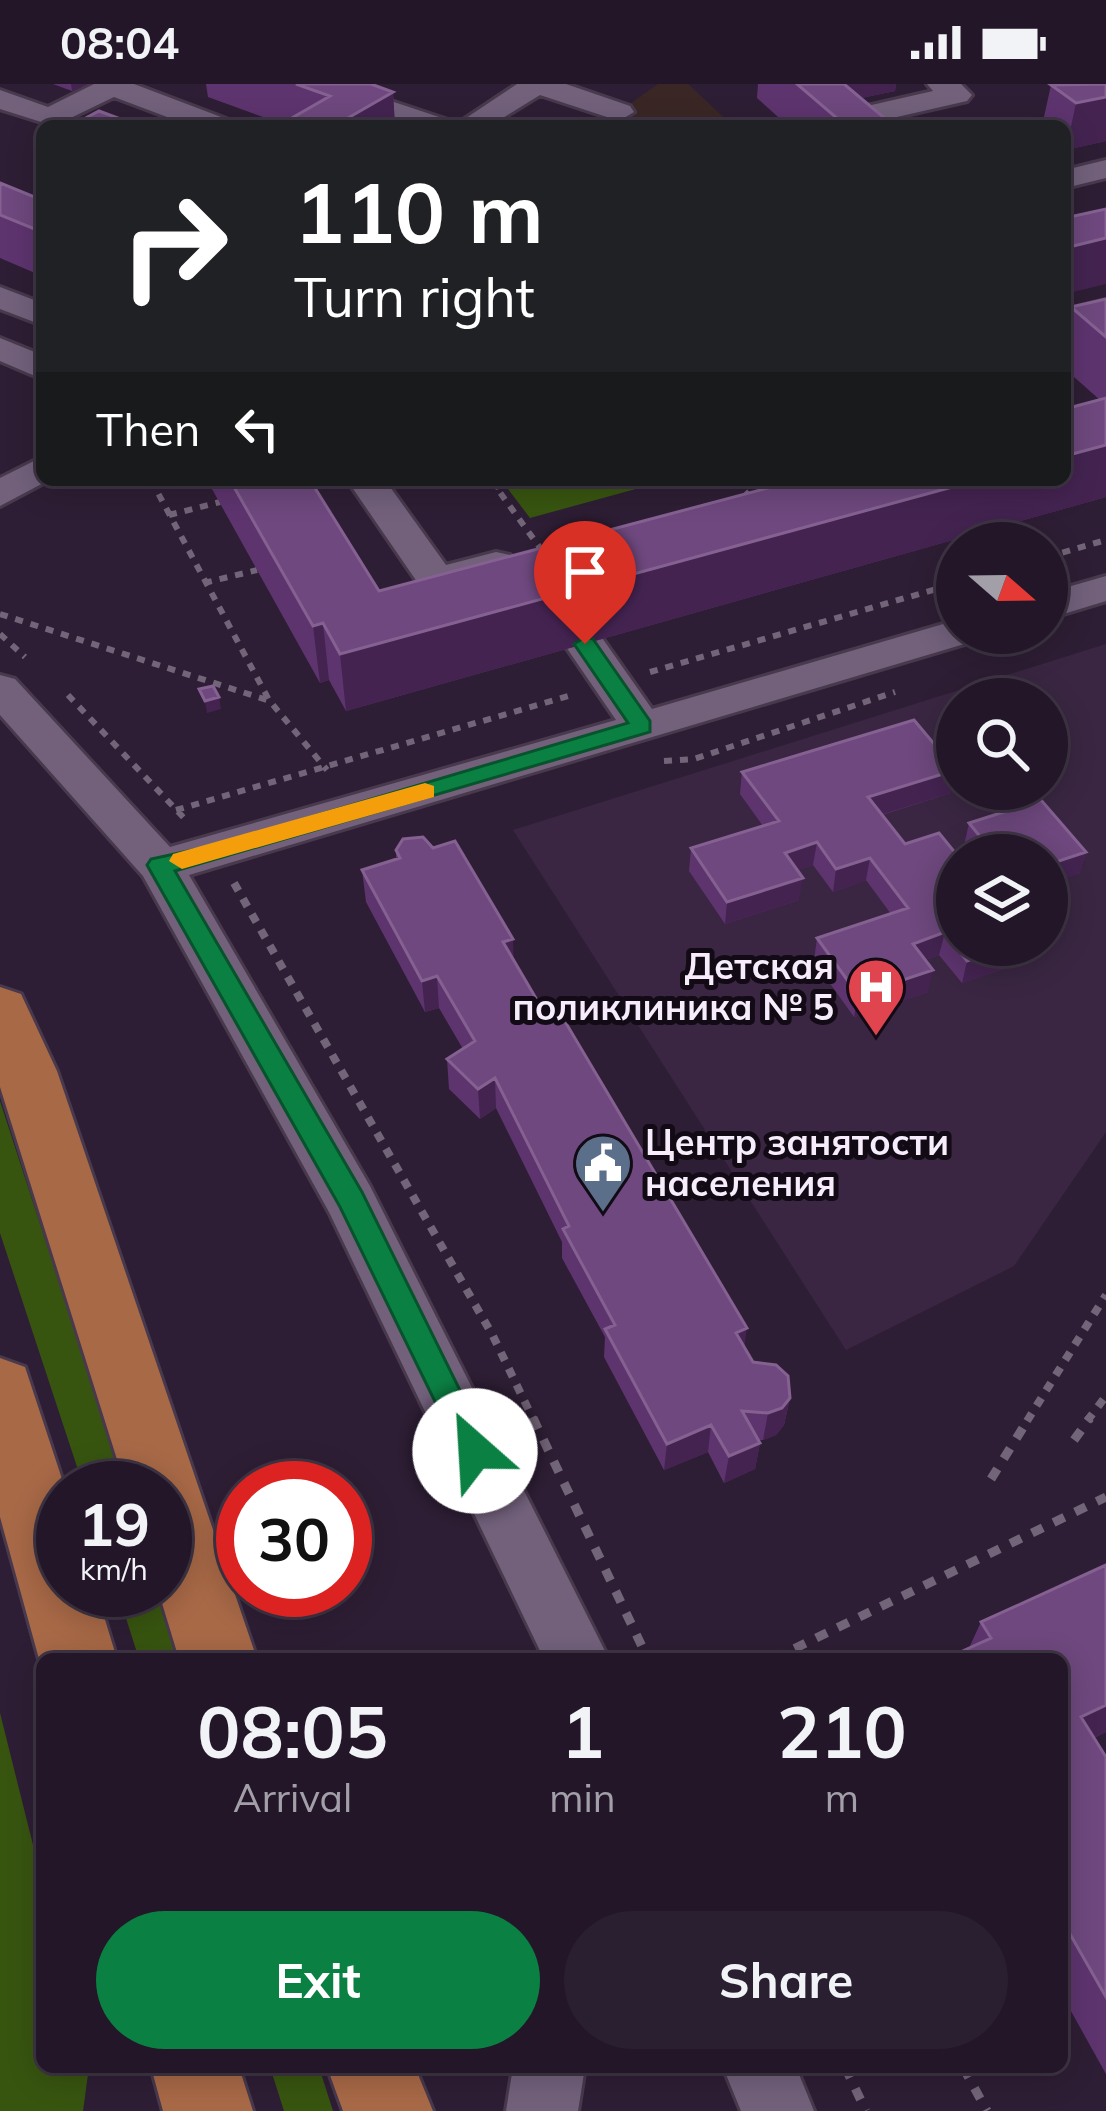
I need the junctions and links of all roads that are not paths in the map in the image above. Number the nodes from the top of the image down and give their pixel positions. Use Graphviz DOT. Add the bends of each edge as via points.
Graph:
graph roads {
  1 [pos="320,84"];
  2 [pos="538,84"];
  3 [pos="942,84"];
  4 [pos="114,85"];
  5 [pos="0,99"];
  6 [pos="619,112"];
  7 [pos="203,120"];
  8 [pos="419,120"];
  9 [pos="479,120"];
  10 [pos="871,120"];
  11 [pos="1106,169"];
  12 [pos="1071,178"];
  13 [pos="0,297"];
  14 [pos="1106,310"];
  15 [pos="36,312"];
  16 [pos="1071,319"];
  17 [pos="0,348"];
  18 [pos="36,365"];
  19 [pos="36,472"];
  20 [pos="370,486"];
  21 [pos="0,495"];
  22 [pos="534,560"];
  23 [pos="1106,588"];
  24 [pos="1068,600"];
  25 [pos="936,639"];
  26 [pos="585,644"];
  27 [pos="3,704"];
  28 [pos="642,726"];
  29 [pos="160,865"];
  30 [pos="0,1010"];
  31 [pos="0,1389"];
  32 [pos="154,1461"];
  33 [pos="192,1579"];
  34 [pos="76,1653"];
  35 [pos="216,1653"];
  36 [pos="574,1653"];
  37 [pos="197,2073"];
  38 [pos="373,2073"];
  39 [pos="548,2073"];
  40 [pos="762,2073"];
  41 [pos="208,2111"];
  42 [pos="388,2111"];
  43 [pos="542,2111"];
  44 [pos="778,2111"];
  1 -- 8 [label="street"];
  2 -- 6 [label="street"];
  2 -- 9 [label="street"];
  3 -- 10 [label="street" via="957,95 866,116"];
  4 -- 5 [label="street" via="50,118"];
  4 -- 7 [label="street"];
  11 -- 12 [label="street"];
  13 -- 15 [label="street"];
  14 -- 16 [label="street"];
  17 -- 18 [label="street"];
  19 -- 21 [label="street"];
  20 -- 22 [label="street" via="436,580"];
  23 -- 24 [label="street"];
  25 -- 28 [label="street"];
  26 -- 28 [label="street"];
  27 -- 29 [label="street"];
  28 -- 29 [label="street"];
  29 -- 36 [label="street" via="352,1201"];
  30 -- 32 [label="main road"];
  31 -- 34 [label="main road"];
  33 -- 35 [label="main road"];
  37 -- 41 [label="main road"];
  38 -- 42 [label="main road"];
  39 -- 43 [label="street"];
  40 -- 44 [label="street"];
}
